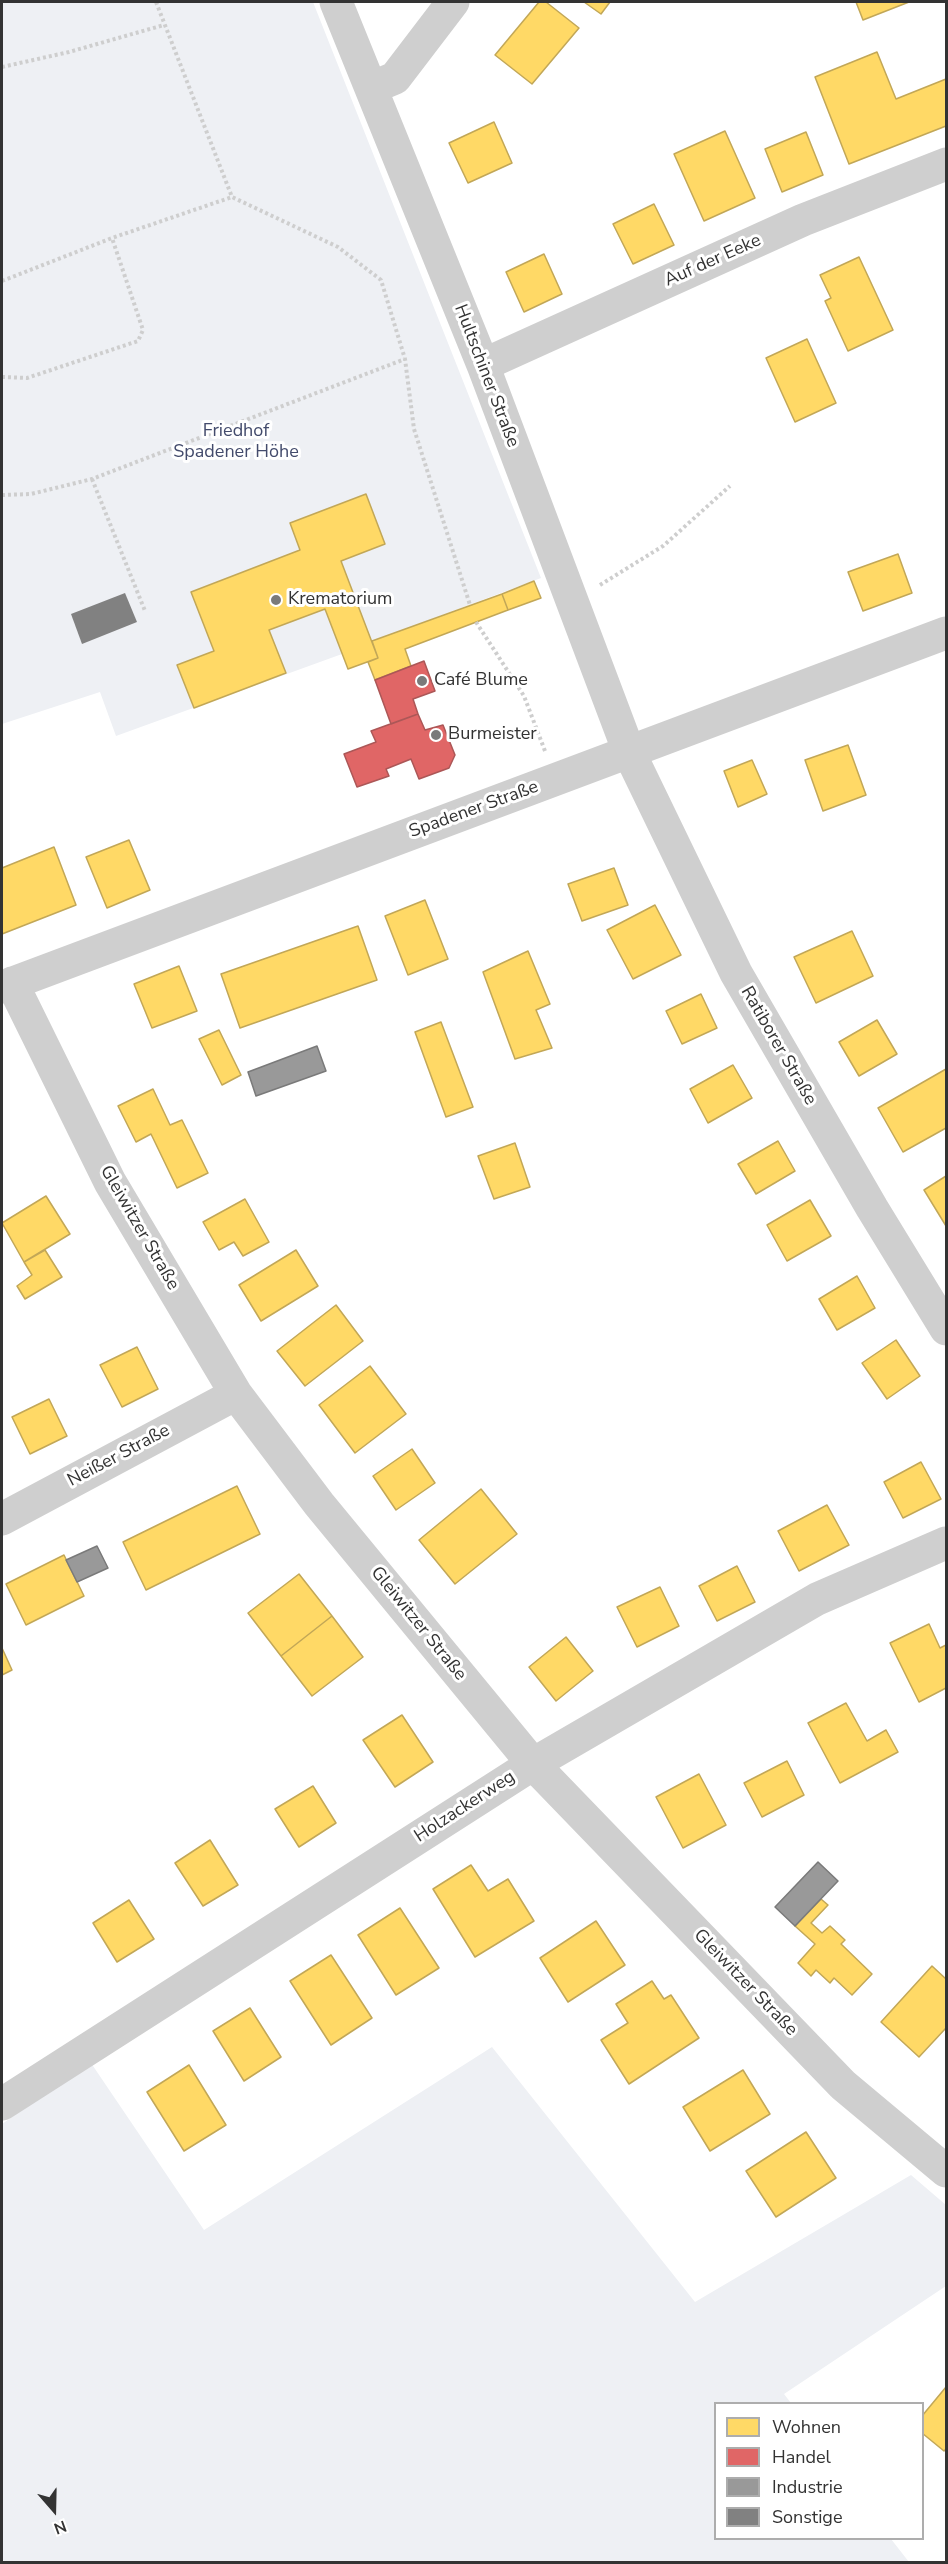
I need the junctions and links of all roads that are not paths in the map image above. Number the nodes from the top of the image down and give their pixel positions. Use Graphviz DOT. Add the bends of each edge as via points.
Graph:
graph roads {
  1 [pos="336,2"];
  2 [pos="453,2"];
  3 [pos="371,88"];
  4 [pos="946,164"];
  5 [pos="483,365"];
  6 [pos="946,633"];
  7 [pos="628,752"];
  8 [pos="7,985"];
  9 [pos="946,1329"];
  10 [pos="236,1394"];
  11 [pos="2,1520"];
  12 [pos="946,1543"];
  13 [pos="532,1764"];
  14 [pos="2,2104"];
  15 [pos="946,2171"];
  1 -- 3 [label="street, Hultschiner Straße"];
  2 -- 3 [label="street" via="395,78"];
  3 -- 5 [label="street, Hultschiner Straße"];
  4 -- 5 [label="street, Auf der Eeke" via="803,220"];
  5 -- 7 [label="street, Hultschiner Straße"];
  6 -- 7 [label="street, Spadener Straße"];
  7 -- 8 [label="street, Spadener Straße"];
  7 -- 9 [label="street, Ratiborer Straße" via="736,973"];
  8 -- 10 [label="street, Gleiwitzer Straße" via="110,1182"];
  10 -- 11 [label="street, Neißer Straße"];
  10 -- 13 [label="street, Gleiwitzer Straße" via="320,1504"];
  12 -- 13 [label="street, Holzackerweg" via="817,1599"];
  13 -- 14 [label="street, Holzackerweg"];
  13 -- 15 [label="street, Gleiwitzer Straße" via="843,2085"];
}
